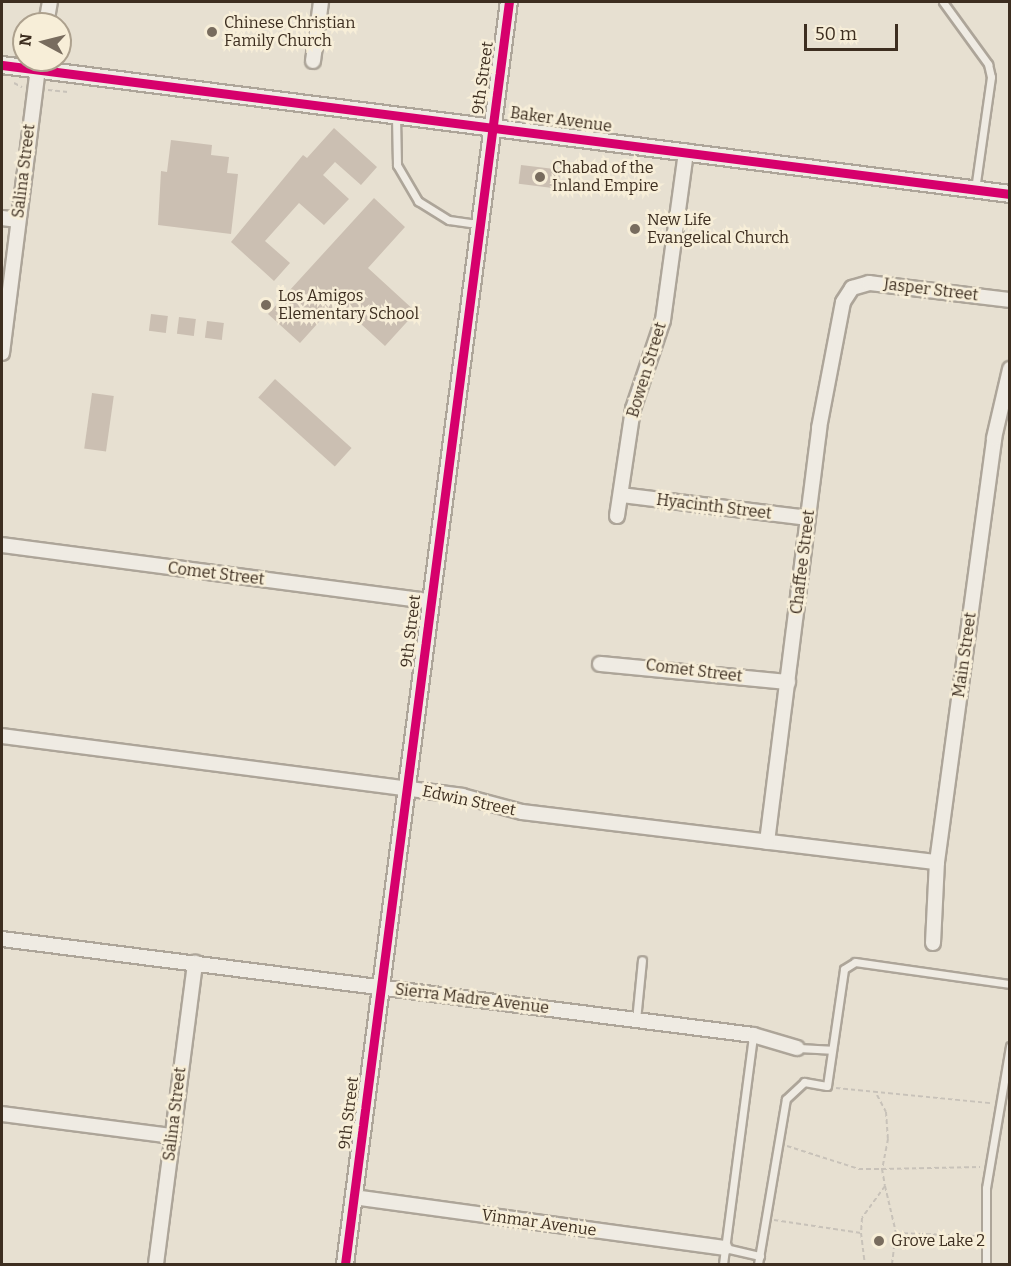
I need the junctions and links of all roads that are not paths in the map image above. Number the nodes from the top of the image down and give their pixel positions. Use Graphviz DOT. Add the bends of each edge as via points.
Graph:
graph roads {
  1 [pos="321,2"];
  2 [pos="509,2"];
  3 [pos="943,2"];
  4 [pos="313,61"];
  5 [pos="72,70"];
  6 [pos="36,72"];
  7 [pos="396,114"];
  8 [pos="492,126"];
  9 [pos="686,152"];
  10 [pos="975,190"];
  11 [pos="1010,195"];
  12 [pos="2,218"];
  13 [pos="18,220"];
  14 [pos="479,224"];
  15 [pos="852,288"];
  16 [pos="1010,300"];
  17 [pos="2,353"];
  18 [pos="1010,369"];
  19 [pos="621,495"];
  20 [pos="616,516"];
  21 [pos="808,518"];
  22 [pos="2,544"];
  23 [pos="430,601"];
  24 [pos="600,664"];
  25 [pos="788,682"];
  26 [pos="2,736"];
  27 [pos="406,788"];
  28 [pos="767,842"];
  29 [pos="937,862"];
  30 [pos="2,939"];
  31 [pos="933,943"];
  32 [pos="642,960"];
  33 [pos="195,963"];
  34 [pos="1010,984"];
  35 [pos="380,987"];
  36 [pos="636,1020"];
  37 [pos="753,1035"];
  38 [pos="1010,1046"];
  39 [pos="797,1048"];
  40 [pos="832,1050"];
  41 [pos="2,1114"];
  42 [pos="172,1136"];
  43 [pos="353,1197"];
  44 [pos="725,1248"];
  45 [pos="760,1256"];
  46 [pos="156,1264"];
  47 [pos="345,1264"];
  48 [pos="723,1264"];
  49 [pos="758,1264"];
  50 [pos="986,1264"];
  1 -- 4 [label="street"];
  2 -- 8 [label="street, 9th Street"];
  3 -- 10 [label="lane" via="988,64 991,77"];
  5 -- 7 [label="street, Baker Avenue"];
  6 -- 13 [label="street, Salina Street"];
  7 -- 8 [label="street, Baker Avenue"];
  7 -- 14 [label="lane" via="397,165 418,201 449,220"];
  8 -- 9 [label="street, Baker Avenue"];
  8 -- 14 [label="street, 9th Street"];
  9 -- 10 [label="street, Baker Avenue"];
  9 -- 19 [label="street, Bowen Street" via="663,320 633,409"];
  10 -- 11 [label="street, Baker Avenue"];
  12 -- 13 [label="street"];
  13 -- 17 [label="street, Salina Street"];
  14 -- 23 [label="street, 9th Street"];
  15 -- 16 [label="street, Jasper Street" via="869,283"];
  15 -- 21 [label="street, Chaffee Street" via="843,302"];
  18 -- 29 [label="street, Main Street" via="994,438"];
  19 -- 20 [label="street, Bowen Street"];
  19 -- 21 [label="street, Hyacinth Street"];
  21 -- 25 [label="street, Chaffee Street"];
  22 -- 23 [label="street, Comet Street"];
  23 -- 27 [label="street, 9th Street"];
  24 -- 25 [label="street, Comet Street"];
  25 -- 28 [label="street, Chaffee Street"];
  26 -- 27 [label="street, Edwin Street"];
  27 -- 28 [label="street, Edwin Street" via="522,812"];
  27 -- 35 [label="street, 9th Street"];
  28 -- 29 [label="street, Edwin Street"];
  29 -- 31 [label="street, Main Street"];
  30 -- 33 [label="street, Sierra Madre Avenue"];
  32 -- 36 [label="lane"];
  33 -- 35 [label="street, Sierra Madre Avenue"];
  33 -- 42 [label="street, Salina Street"];
  34 -- 40 [label="lane" via="855,962 844,969"];
  35 -- 36 [label="street, Sierra Madre Avenue"];
  35 -- 43 [label="street, 9th Street"];
  36 -- 37 [label="street, Sierra Madre Avenue"];
  37 -- 39 [label="street, Sierra Madre Avenue"];
  37 -- 44 [label="lane"];
  38 -- 50 [label="lane" via="989,1167 983,1236"];
  39 -- 40 [label="lane"];
  40 -- 45 [label="lane" via="827,1086 804,1082 792,1087 781,1144 769,1178"];
  41 -- 42 [label="street"];
  42 -- 46 [label="street, Salina Street"];
  43 -- 44 [label="street, Vinmar Avenue"];
  43 -- 47 [label="street, 9th Street"];
  44 -- 45 [label="lane"];
  44 -- 48 [label="lane"];
  45 -- 49 [label="lane"];
}
